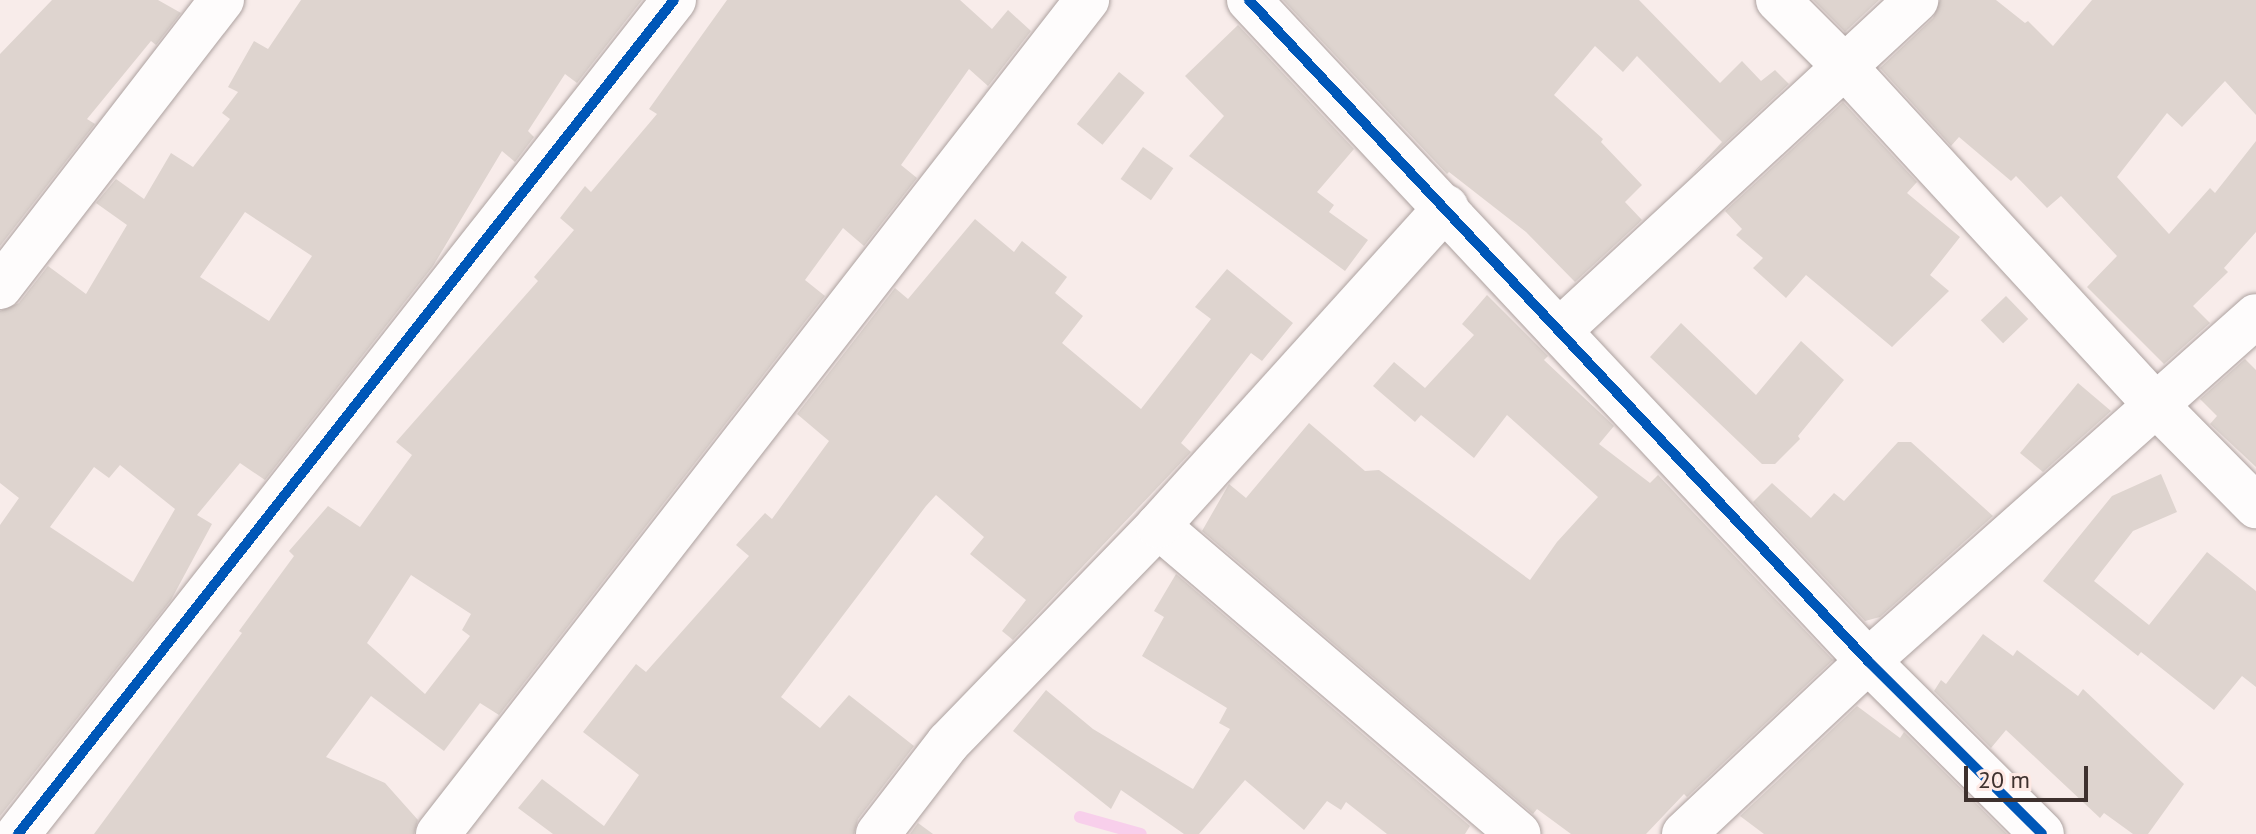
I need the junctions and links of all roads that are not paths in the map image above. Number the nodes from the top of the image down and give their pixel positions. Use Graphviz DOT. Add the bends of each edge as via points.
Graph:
graph roads {
  1 [pos="222,0"];
  2 [pos="674,0"];
  3 [pos="1087,0"];
  4 [pos="1249,0"];
  5 [pos="1778,0"];
  6 [pos="1916,0"];
  7 [pos="1845,67"];
  8 [pos="1446,207"];
  9 [pos="0,287"];
  10 [pos="2256,316"];
  11 [pos="1559,331"];
  12 [pos="2155,404"];
  13 [pos="2256,506"];
  14 [pos="1158,526"];
  15 [pos="1868,661"];
  16 [pos="18,834"];
  17 [pos="438,834"];
  18 [pos="878,834"];
  19 [pos="1518,834"];
  20 [pos="1684,834"];
  21 [pos="2042,834"];
  1 -- 9 [label="street"];
  2 -- 16 [label="street"];
  3 -- 17 [label="street"];
  4 -- 8 [label="street"];
  5 -- 7 [label="street"];
  6 -- 7 [label="street"];
  7 -- 11 [label="street"];
  7 -- 12 [label="street"];
  8 -- 11 [label="street"];
  8 -- 14 [label="street"];
  10 -- 12 [label="street"];
  11 -- 15 [label="street"];
  12 -- 13 [label="street"];
  12 -- 15 [label="street"];
  14 -- 18 [label="street" via="948,743"];
  14 -- 19 [label="street"];
  15 -- 20 [label="street"];
  15 -- 21 [label="street"];
}
